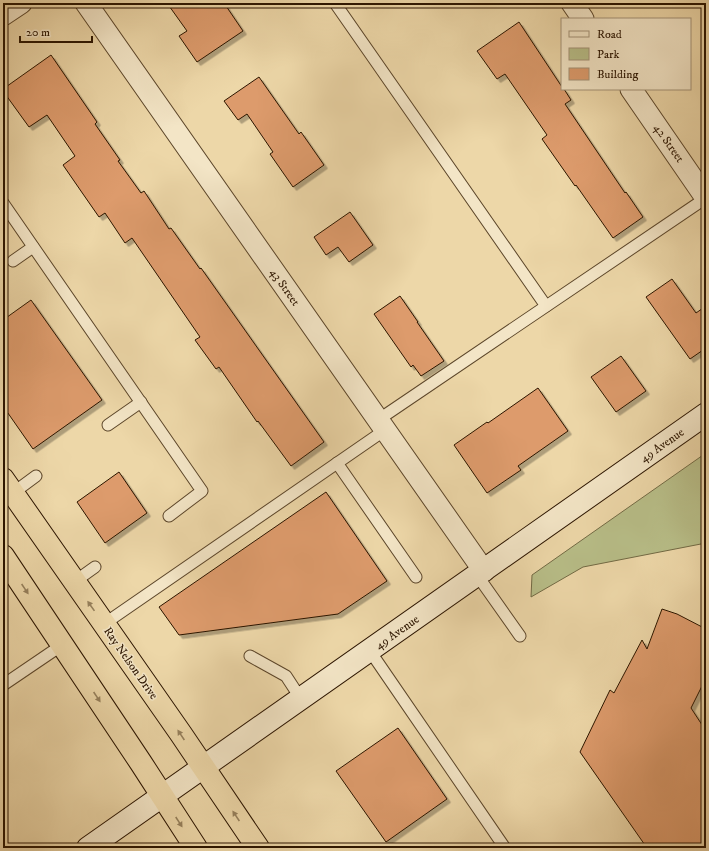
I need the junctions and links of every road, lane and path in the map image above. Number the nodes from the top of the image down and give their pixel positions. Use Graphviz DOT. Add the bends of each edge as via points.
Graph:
graph roads {
  1 [pos="20,3"];
  2 [pos="86,3"];
  3 [pos="335,3"];
  4 [pos="572,3"];
  5 [pos="3,15"];
  6 [pos="582,18"];
  7 [pos="632,90"];
  8 [pos="706,198"];
  9 [pos="3,203"];
  10 [pos="33,247"];
  11 [pos="13,260"];
  12 [pos="546,306"];
  13 [pos="140,402"];
  14 [pos="706,414"];
  15 [pos="108,425"];
  16 [pos="382,425"];
  17 [pos="337,463"];
  18 [pos="36,476"];
  19 [pos="8,486"];
  20 [pos="169,516"];
  21 [pos="3,556"];
  22 [pos="95,567"];
  23 [pos="480,573"];
  24 [pos="416,577"];
  25 [pos="74,582"];
  26 [pos="104,624"];
  27 [pos="520,636"];
  28 [pos="62,645"];
  29 [pos="370,651"];
  30 [pos="250,656"];
  31 [pos="3,685"];
  32 [pos="301,699"];
  33 [pos="203,768"];
  34 [pos="162,796"];
  35 [pos="88,848"];
  36 [pos="196,848"];
  37 [pos="258,848"];
  38 [pos="505,848"];
  1 -- 5 [label="street"];
  2 -- 16 [label="street, 43 Street"];
  3 -- 12 [label="lane"];
  4 -- 6 [label="street"];
  7 -- 8 [label="street, 42 Street"];
  8 -- 12 [label="lane"];
  9 -- 10 [label="lane"];
  10 -- 11 [label="lane"];
  10 -- 13 [label="lane"];
  12 -- 16 [label="lane"];
  13 -- 15 [label="lane"];
  13 -- 20 [label="lane" via="202,491"];
  14 -- 23 [label="street, 49 Avenue"];
  16 -- 17 [label="lane"];
  16 -- 23 [label="street, 43 Street"];
  17 -- 24 [label="lane"];
  17 -- 26 [label="lane"];
  18 -- 19 [label="lane"];
  19 -- 25 [label="highway, Ray Nelson Drive"];
  21 -- 28 [label="highway, one-way"];
  22 -- 25 [label="lane"];
  23 -- 27 [label="lane"];
  23 -- 29 [label="street, 49 Avenue"];
  26 -- 25 [label="highway, Ray Nelson Drive, one-way"];
  33 -- 26 [label="highway, Ray Nelson Drive, one-way"];
  28 -- 31 [label="lane"];
  28 -- 34 [label="highway, one-way"];
  29 -- 32 [label="street, 49 Avenue"];
  29 -- 38 [label="lane"];
  30 -- 32 [label="lane" via="286,676"];
  32 -- 33 [label="street, 49 Avenue"];
  33 -- 34 [label="street, 49 Avenue"];
  37 -- 33 [label="highway, Ray Nelson Drive, one-way"];
  34 -- 35 [label="street, 49 Avenue"];
  34 -- 36 [label="highway, one-way"];
}
